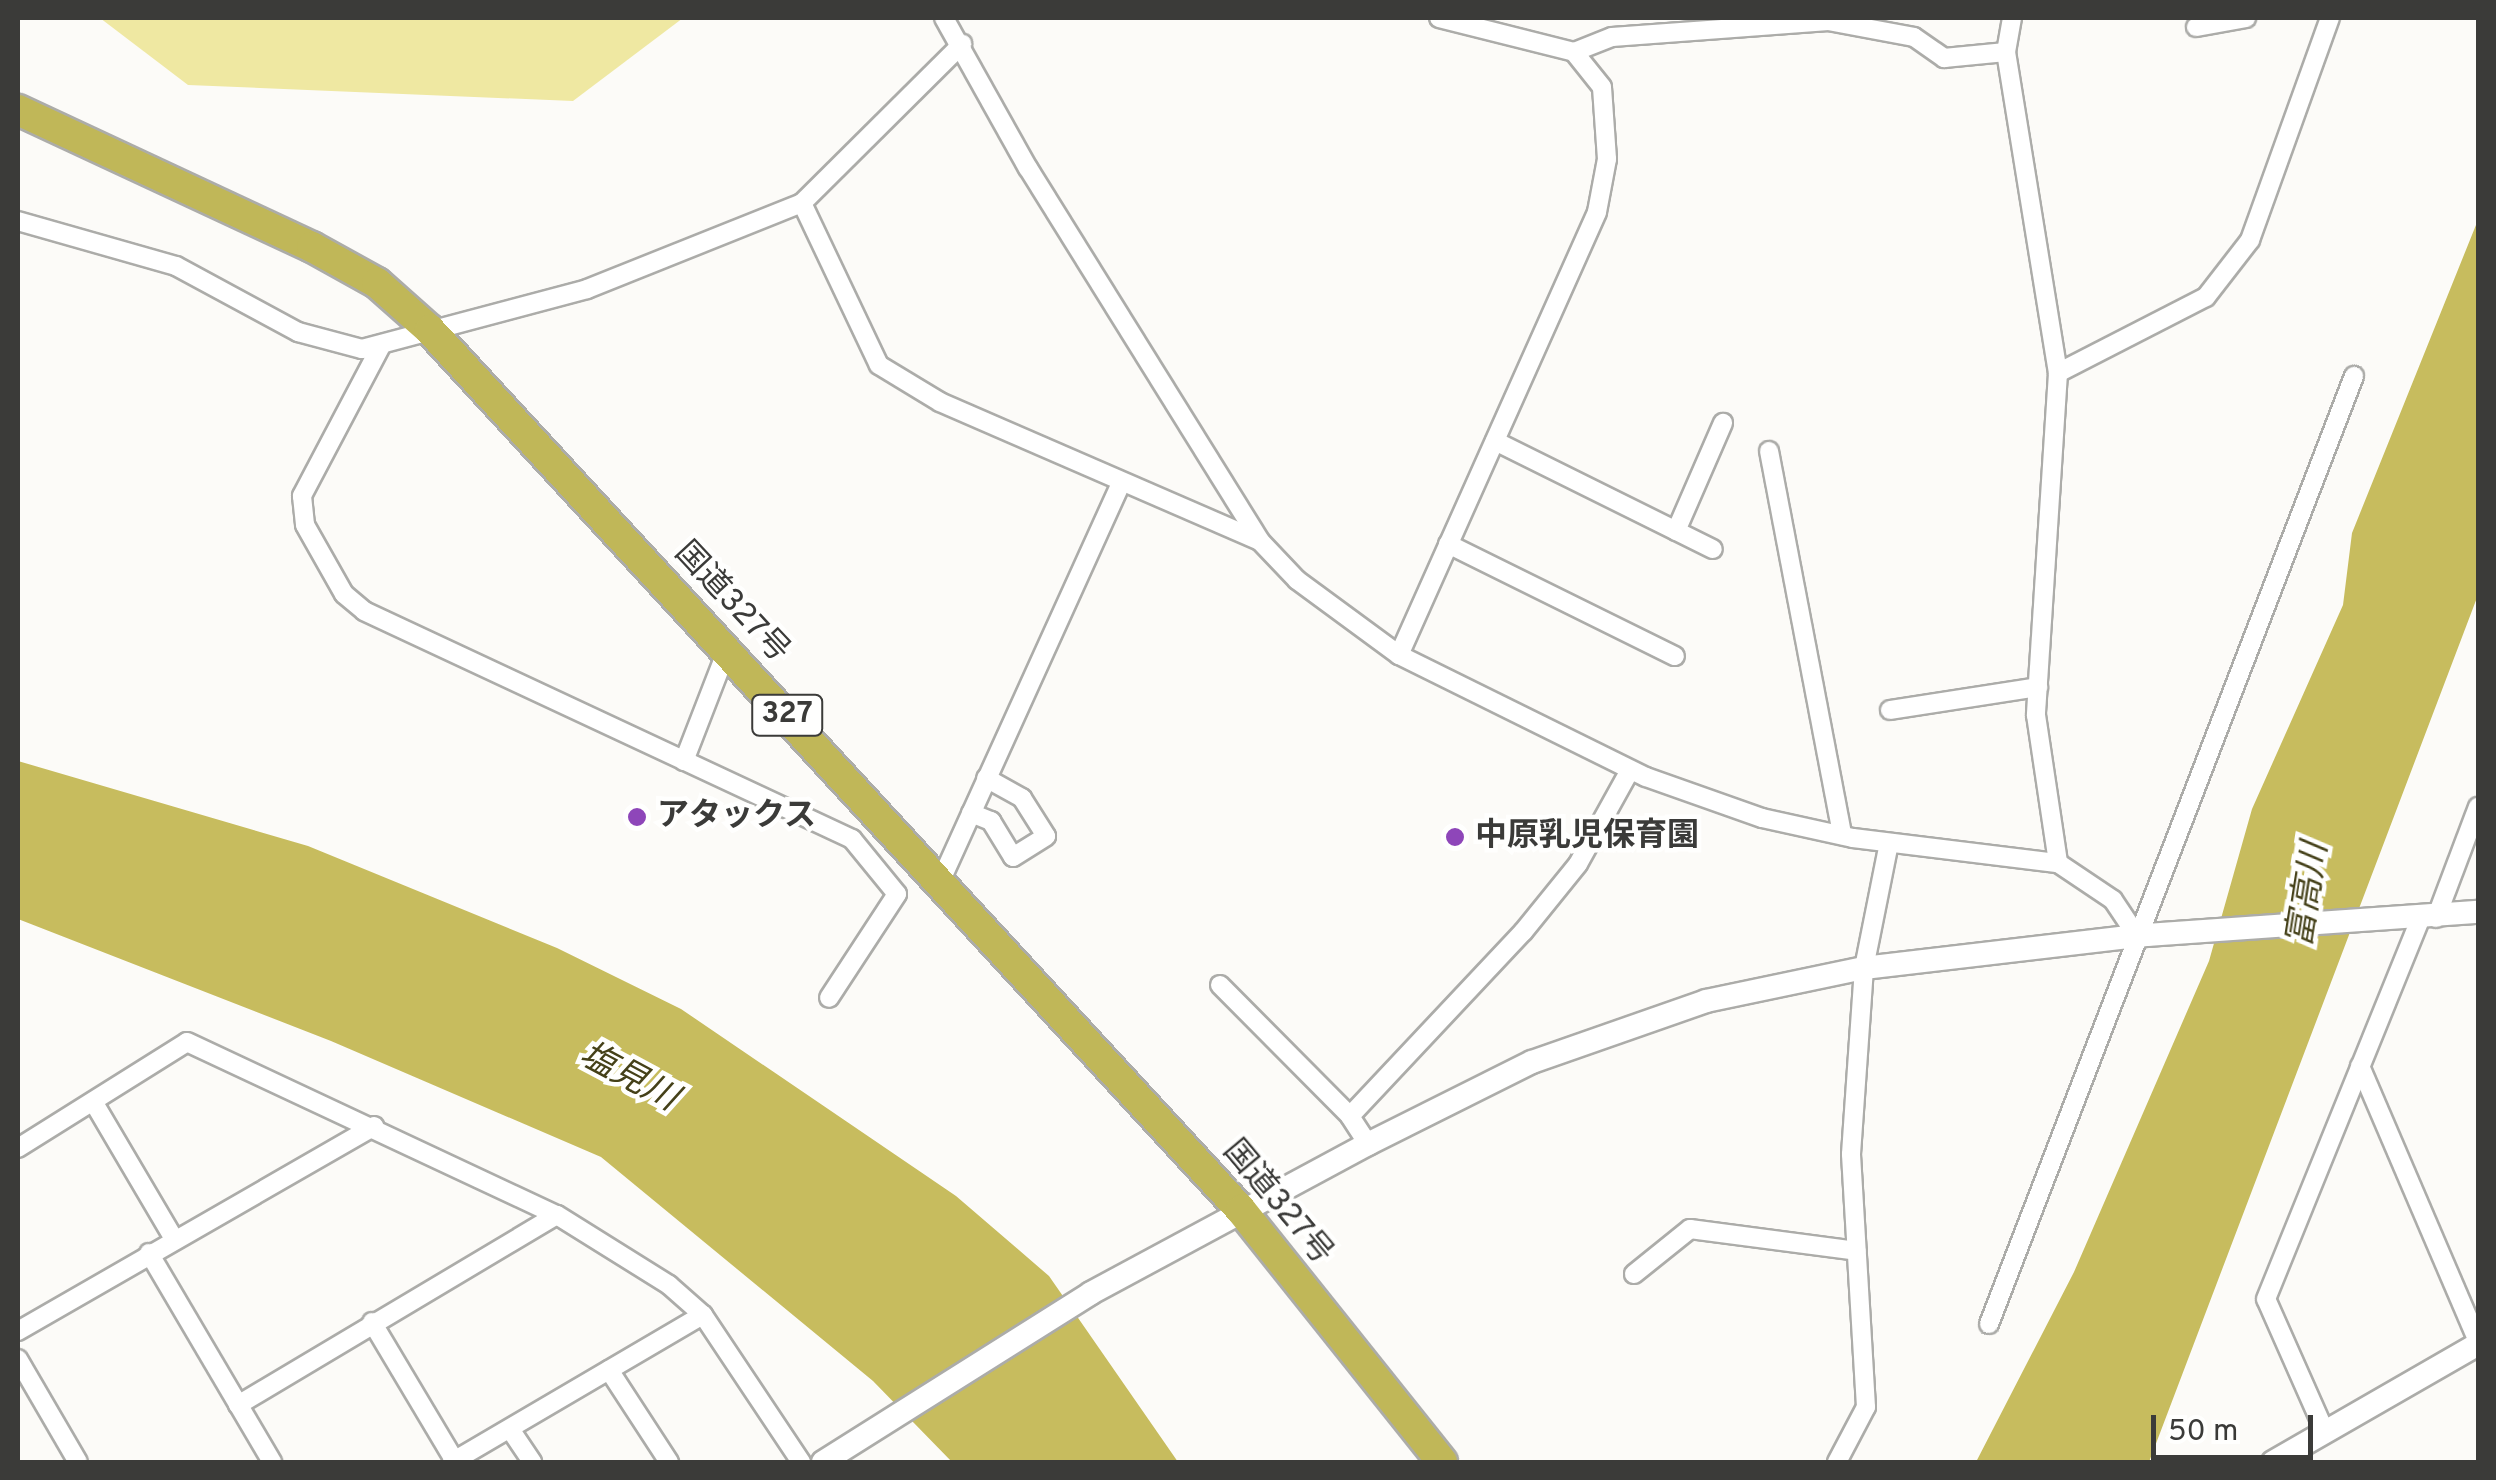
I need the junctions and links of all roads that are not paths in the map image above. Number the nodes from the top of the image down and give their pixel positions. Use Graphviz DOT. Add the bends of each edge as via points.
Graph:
graph roads {
  1 [pos="944,18"];
  2 [pos="1439,18"];
  3 [pos="2012,18"];
  4 [pos="2246,18"];
  5 [pos="2330,18"];
  6 [pos="1749,21"];
  7 [pos="2196,27"];
  8 [pos="962,44"];
  9 [pos="1574,52"];
  10 [pos="2006,52"];
  11 [pos="18,110"];
  12 [pos="802,202"];
  13 [pos="19,224"];
  14 [pos="430,330"];
  15 [pos="382,344"];
  16 [pos="2058,373"];
  17 [pos="2354,376"];
  18 [pos="1723,423"];
  19 [pos="1494,440"];
  20 [pos="1769,450"];
  21 [pos="1120,486"];
  22 [pos="1676,531"];
  23 [pos="1260,541"];
  24 [pos="1448,544"];
  25 [pos="1713,549"];
  26 [pos="727,650"];
  27 [pos="1399,655"];
  28 [pos="1675,656"];
  29 [pos="2038,687"];
  30 [pos="1890,710"];
  31 [pos="684,760"];
  32 [pos="1630,770"];
  33 [pos="986,778"];
  34 [pos="2478,807"];
  35 [pos="971,813"];
  36 [pos="1842,836"];
  37 [pos="1888,843"];
  38 [pos="2058,863"];
  39 [pos="940,880"];
  40 [pos="2478,912"];
  41 [pos="2418,920"];
  42 [pos="2143,937"];
  43 [pos="1864,968"];
  44 [pos="1220,985"];
  45 [pos="829,998"];
  46 [pos="2360,1066"];
  47 [pos="94,1104"];
  48 [pos="1350,1116"];
  49 [pos="374,1126"];
  50 [pos="1368,1144"];
  51 [pos="18,1148"];
  52 [pos="1241,1210"];
  53 [pos="557,1215"];
  54 [pos="174,1239"];
  55 [pos="1857,1251"];
  56 [pos="150,1253"];
  57 [pos="1634,1274"];
  58 [pos="702,1315"];
  59 [pos="372,1322"];
  60 [pos="1988,1324"];
  61 [pos="18,1331"];
  62 [pos="2478,1343"];
  63 [pos="18,1360"];
  64 [pos="609,1370"];
  65 [pos="238,1405"];
  66 [pos="510,1428"];
  67 [pos="2325,1432"];
  68 [pos="78,1462"];
  69 [pos="272,1462"];
  70 [pos="454,1462"];
  71 [pos="532,1462"];
  72 [pos="669,1462"];
  73 [pos="801,1462"];
  74 [pos="823,1462"];
  75 [pos="1442,1462"];
  76 [pos="1837,1462"];
  77 [pos="2272,1462"];
  1 -- 8 [label="street"];
  2 -- 9 [label="street"];
  3 -- 10 [label="street"];
  4 -- 7 [label="street"];
  5 -- 16 [label="street" via="2250,240 2206,297"];
  6 -- 9 [label="street" via="1612,37"];
  6 -- 10 [label="street" via="1828,20 1914,37 1944,58"];
  8 -- 12 [label="street"];
  8 -- 23 [label="street" via="1028,168"];
  9 -- 19 [label="street" via="1602,87 1607,159 1598,212"];
  10 -- 16 [label="street"];
  11 -- 14 [label="highway, 国道327号 / 327" via="312,247 378,283"];
  12 -- 14 [label="street" via="588,289"];
  12 -- 21 [label="street" via="879,365 940,402"];
  13 -- 15 [label="street" via="176,266 298,332 362,349"];
  14 -- 15 [label="street"];
  14 -- 26 [label="highway, 国道327号 / 327"];
  15 -- 31 [label="street" via="302,496 305,525 344,594 364,611"];
  16 -- 29 [label="street"];
  17 -- 42 [label="street" via="2182,811"];
  18 -- 22 [label="street"];
  19 -- 22 [label="street"];
  19 -- 24 [label="street"];
  20 -- 36 [label="street"];
  21 -- 23 [label="street"];
  21 -- 33 [label="street"];
  22 -- 25 [label="street"];
  23 -- 27 [label="street" via="1297,580"];
  24 -- 27 [label="street"];
  24 -- 28 [label="street"];
  26 -- 31 [label="street"];
  26 -- 39 [label="highway, 国道327号 / 327"];
  27 -- 32 [label="street"];
  29 -- 30 [label="street"];
  29 -- 38 [label="street" via="2036,716"];
  31 -- 45 [label="street" via="852,839 898,894"];
  32 -- 36 [label="street" via="1762,818"];
  32 -- 48 [label="street" via="1578,864 1545,905"];
  33 -- 35 [label="street"];
  33 -- 35 [label="street" via="1022,798 1046,836 1013,857 991,821"];
  34 -- 41 [label="street"];
  35 -- 39 [label="street"];
  36 -- 37 [label="street"];
  37 -- 38 [label="street"];
  37 -- 43 [label="street"];
  38 -- 42 [label="street" via="2113,900"];
  39 -- 52 [label="highway, 国道327号 / 327"];
  40 -- 41 [label="street"];
  41 -- 42 [label="street"];
  41 -- 46 [label="street"];
  42 -- 43 [label="street"];
  42 -- 60 [label="street"];
  43 -- 50 [label="street" via="1706,1001 1591,1040"];
  43 -- 55 [label="street" via="1851,1154"];
  44 -- 48 [label="street"];
  46 -- 62 [label="street"];
  46 -- 67 [label="street" via="2266,1300"];
  47 -- 49 [label="street" via="187,1042"];
  47 -- 51 [label="street"];
  47 -- 54 [label="street"];
  48 -- 50 [label="street"];
  49 -- 53 [label="street"];
  49 -- 54 [label="street"];
  50 -- 52 [label="street"];
  52 -- 74 [label="street" via="1091,1293"];
  52 -- 75 [label="highway, 国道327号 / 327"];
  53 -- 58 [label="street" via="669,1285"];
  53 -- 59 [label="street"];
  54 -- 56 [label="street"];
  55 -- 57 [label="street" via="1690,1229"];
  55 -- 76 [label="street" via="1866,1407"];
  56 -- 61 [label="street"];
  56 -- 65 [label="street"];
  58 -- 64 [label="street"];
  58 -- 73 [label="street"];
  59 -- 65 [label="street"];
  59 -- 70 [label="street"];
  62 -- 67 [label="street"];
  63 -- 68 [label="street"];
  64 -- 66 [label="street"];
  64 -- 72 [label="street"];
  65 -- 69 [label="street"];
  66 -- 70 [label="street"];
  66 -- 71 [label="street"];
  67 -- 77 [label="street"];
}
